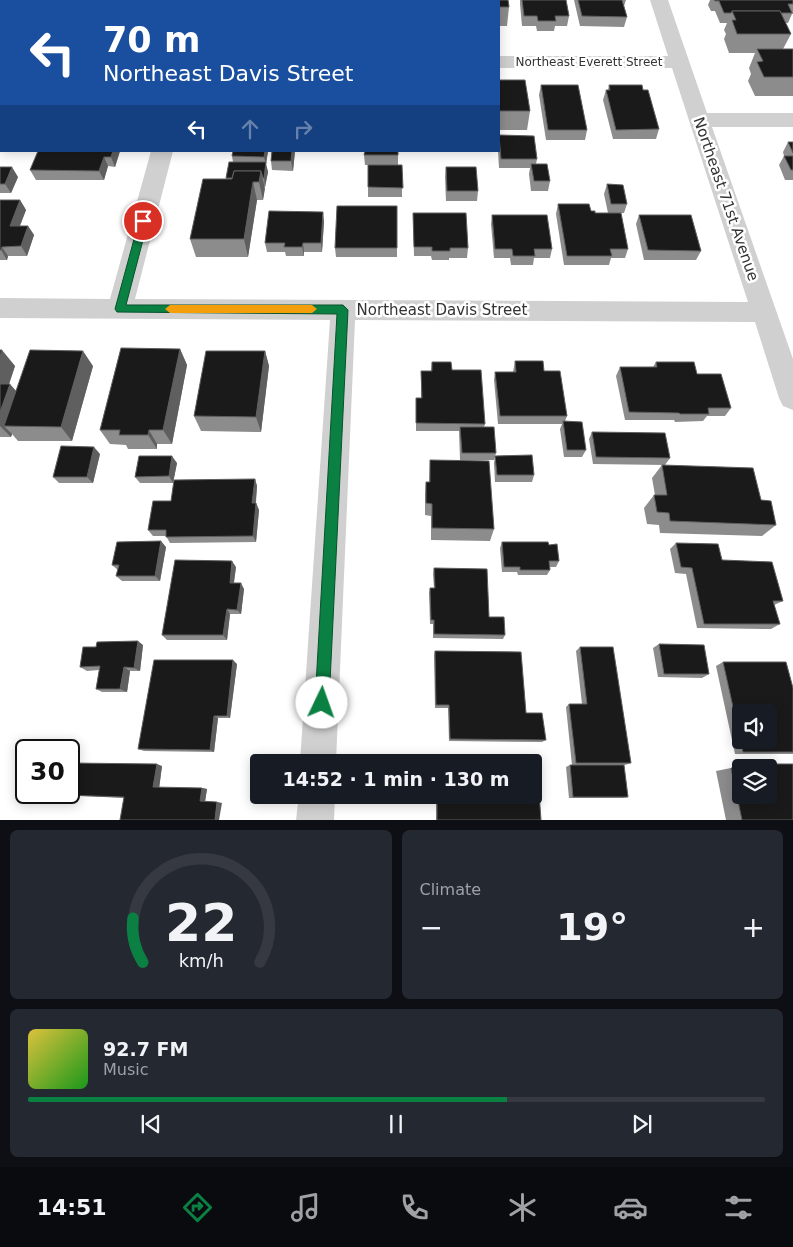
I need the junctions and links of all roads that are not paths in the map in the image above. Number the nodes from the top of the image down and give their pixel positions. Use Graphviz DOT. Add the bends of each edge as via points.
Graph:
graph roads {
  1 [pos="659,0"];
  2 [pos="500,62"];
  3 [pos="680,62"];
  4 [pos="699,120"];
  5 [pos="793,120"];
  6 [pos="162,152"];
  7 [pos="0,308"];
  8 [pos="120,309"];
  9 [pos="343,310"];
  10 [pos="764,312"];
  11 [pos="793,398"];
  12 [pos="318,754"];
  13 [pos="316,804"];
  14 [pos="315,820"];
  1 -- 3 [label="street, Northeast 71st Avenue"];
  2 -- 3 [label="street, Northeast Everett Street"];
  3 -- 4 [label="street, Northeast 71st Avenue"];
  4 -- 5 [label="street"];
  4 -- 10 [label="street, Northeast 71st Avenue"];
  6 -- 8 [label="street"];
  7 -- 8 [label="street, Northeast Davis Street"];
  8 -- 9 [label="street, Northeast Davis Street"];
  9 -- 10 [label="street, Northeast Davis Street"];
  9 -- 12 [label="street"];
  10 -- 11 [label="street, Northeast 71st Avenue"];
  13 -- 14 [label="street"];
}
